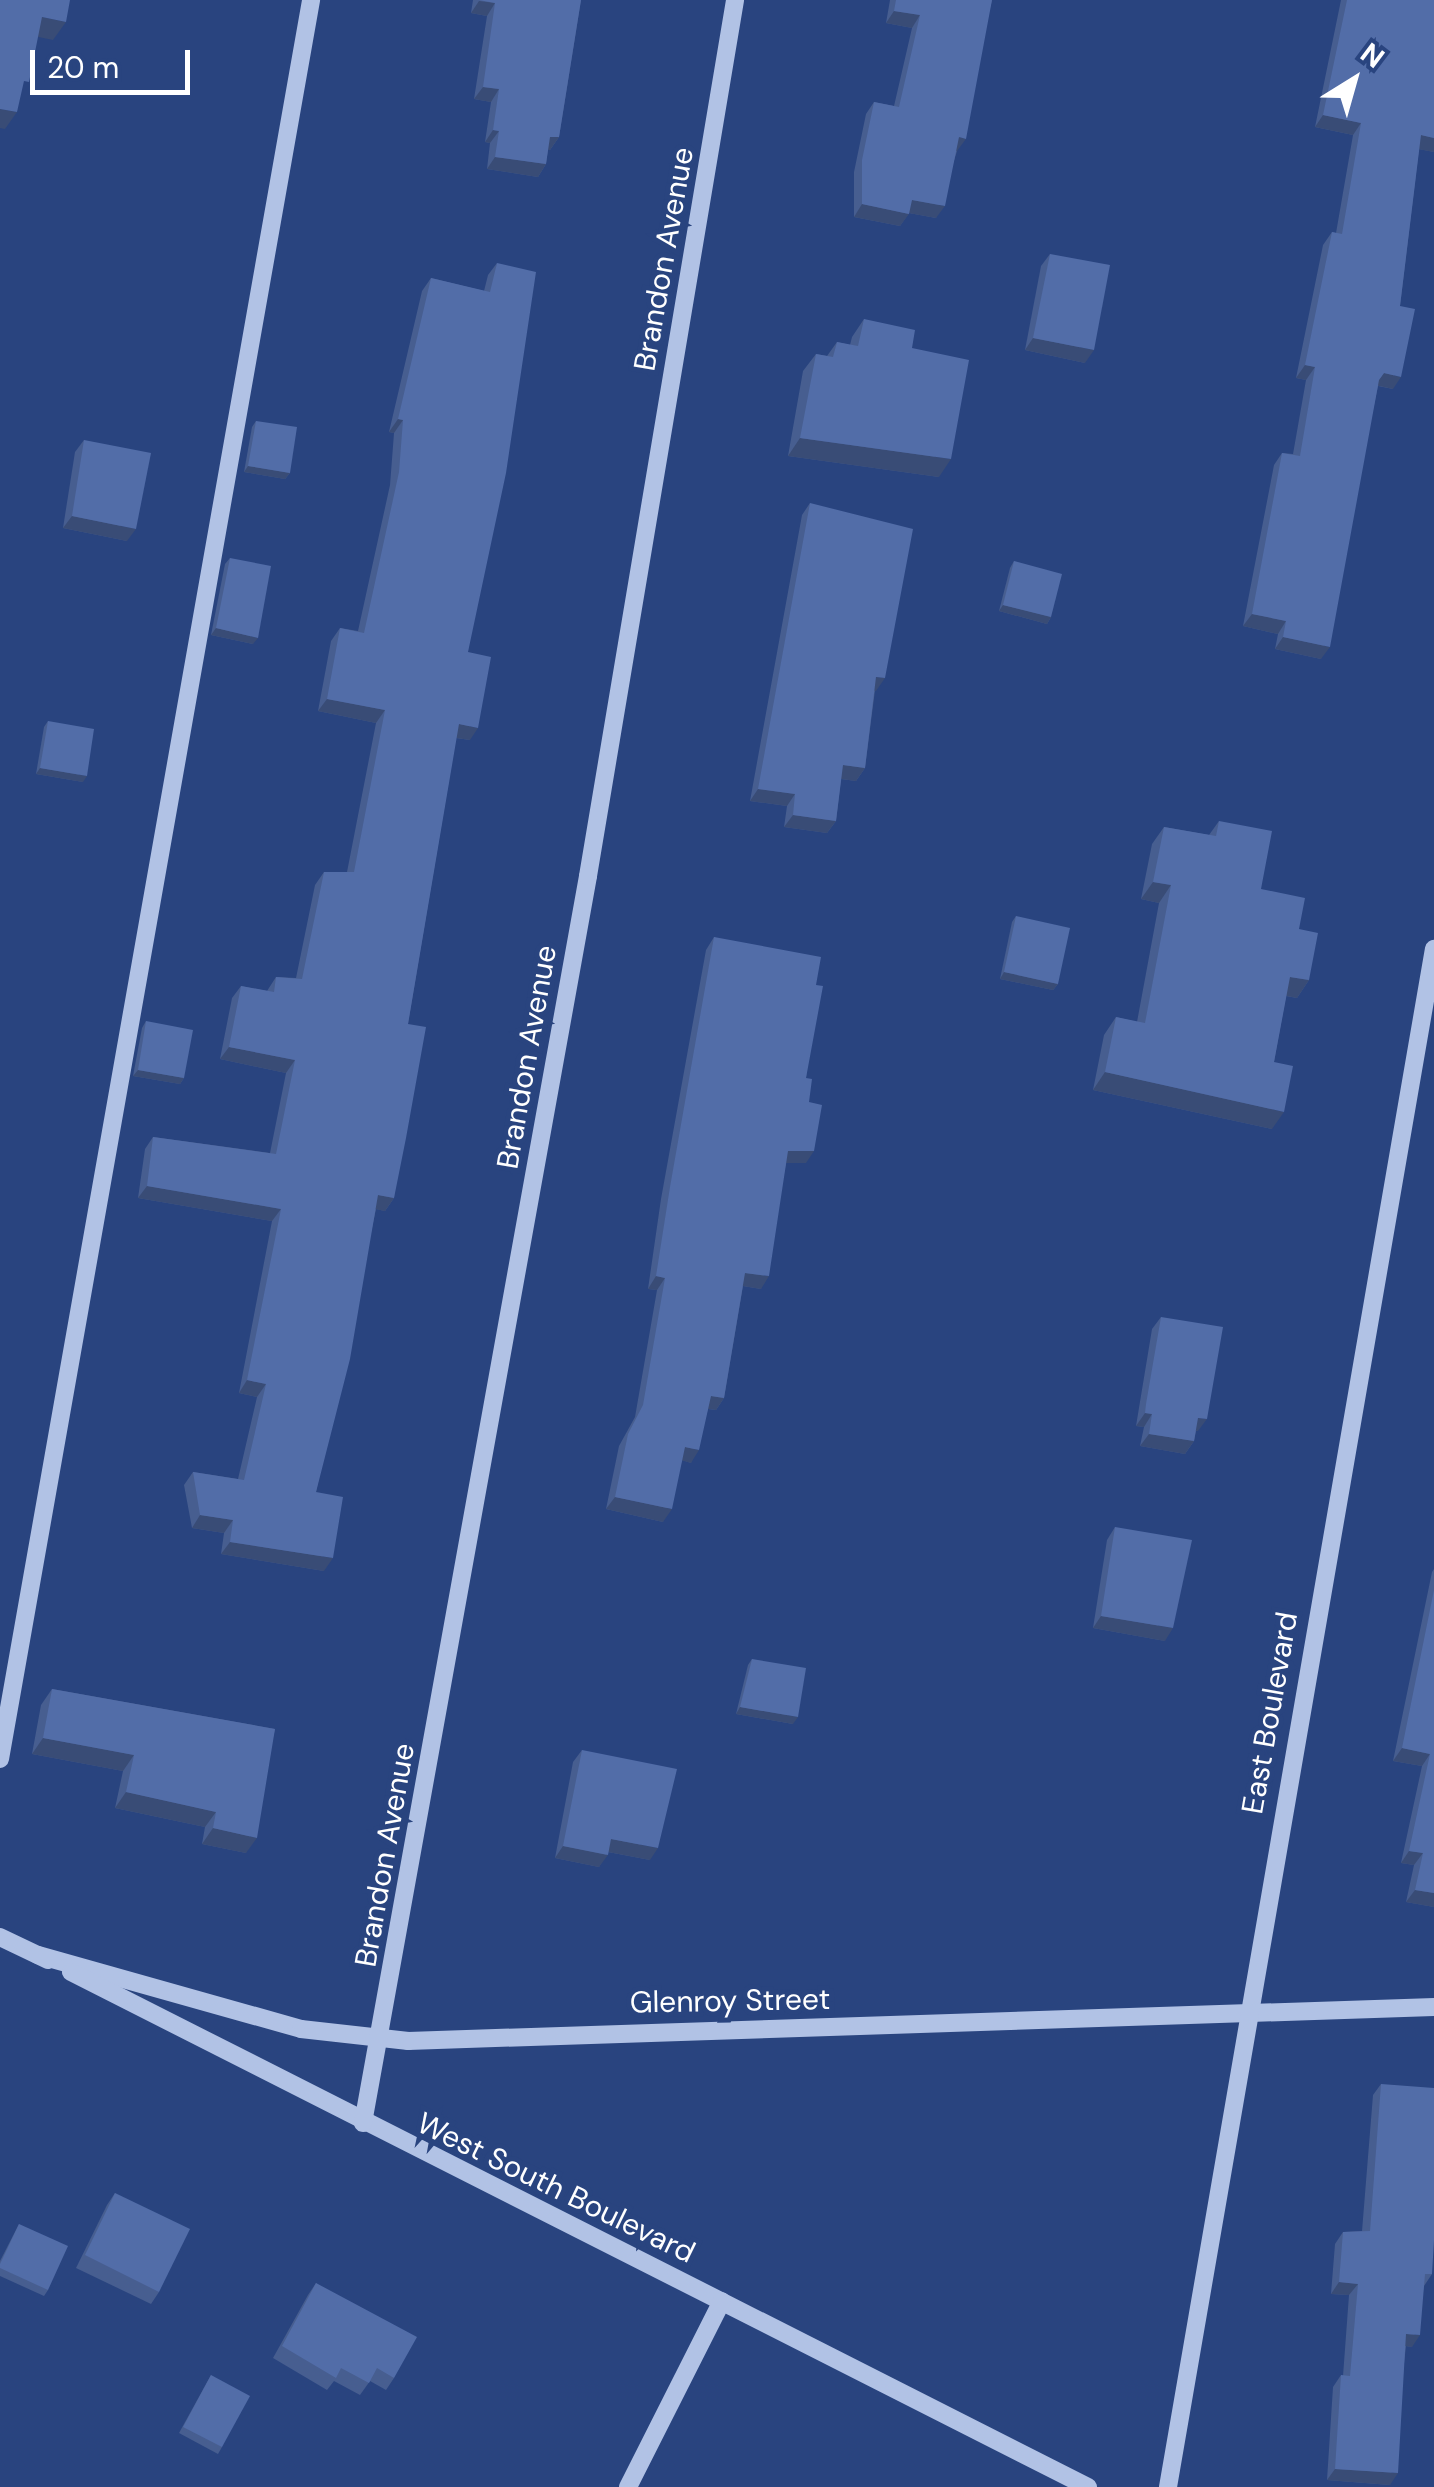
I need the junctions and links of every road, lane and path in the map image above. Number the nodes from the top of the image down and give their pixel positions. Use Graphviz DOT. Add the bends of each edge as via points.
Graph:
graph roads {
  1 [pos="311,0"];
  2 [pos="735,0"];
  3 [pos="1434,949"];
  4 [pos="0,1759"];
  5 [pos="0,1936"];
  6 [pos="38,1955"];
  7 [pos="1434,2007"];
  8 [pos="1246,2014"];
  9 [pos="380,2040"];
  10 [pos="362,2122"];
  11 [pos="722,2301"];
  12 [pos="628,2487"];
  13 [pos="1088,2487"];
  14 [pos="1168,2487"];
  1 -- 4 [label="street"];
  2 -- 9 [label="street, Brandon Avenue" via="588,876"];
  3 -- 8 [label="street, East Boulevard"];
  5 -- 6 [label="street, West South Boulevard"];
  6 -- 9 [label="street, Glenroy Street" via="301,2029"];
  6 -- 10 [label="street, West South Boulevard"];
  7 -- 8 [label="street, Glenroy Street"];
  8 -- 9 [label="street, Glenroy Street"];
  8 -- 14 [label="street, East Boulevard"];
  9 -- 10 [label="street, Brandon Avenue"];
  10 -- 11 [label="street, West South Boulevard"];
  11 -- 12 [label="street"];
  11 -- 13 [label="street, West South Boulevard"];
}
